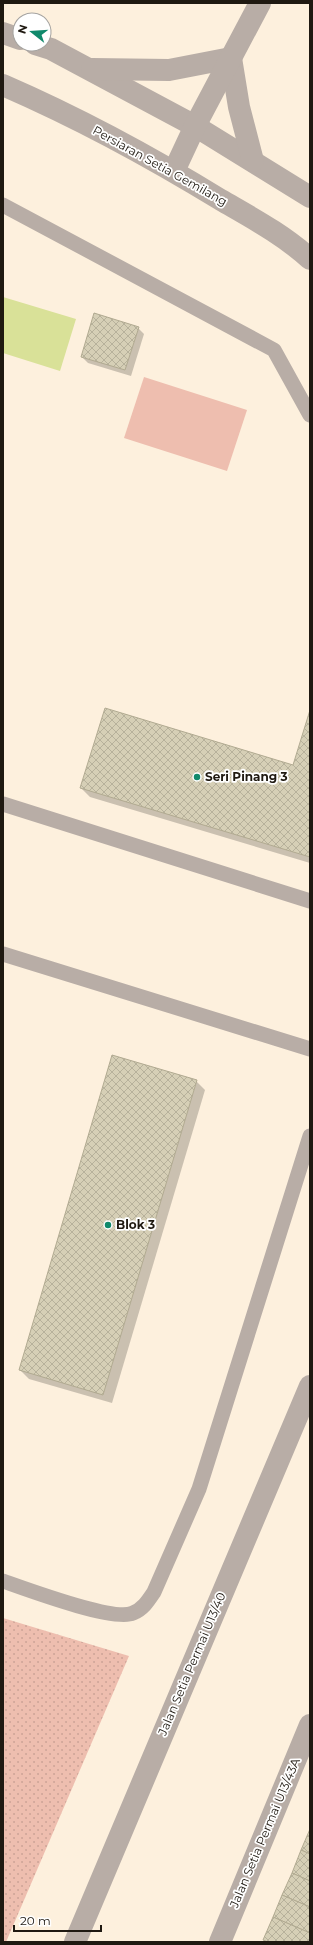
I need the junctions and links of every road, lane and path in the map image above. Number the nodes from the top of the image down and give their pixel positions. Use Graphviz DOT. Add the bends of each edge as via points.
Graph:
graph roads {
  1 [pos="260,3"];
  2 [pos="52,50"];
  3 [pos="231,58"];
  4 [pos="88,69"];
  5 [pos="3,85"];
  6 [pos="195,126"];
  7 [pos="253,161"];
  8 [pos="174,171"];
  9 [pos="310,197"];
  10 [pos="3,205"];
  11 [pos="310,259"];
  12 [pos="310,415"];
  13 [pos="3,804"];
  14 [pos="310,901"];
  15 [pos="3,954"];
  16 [pos="310,1049"];
  17 [pos="310,1136"];
  18 [pos="310,1386"];
  19 [pos="3,1581"];
  20 [pos="310,1725"];
  21 [pos="75,1942"];
  22 [pos="220,1942"];
  1 -- 3 [label="street"];
  2 -- 4 [label="street"];
  3 -- 4 [label="street" via="169,70"];
  3 -- 6 [label="street"];
  3 -- 7 [label="street" via="238,107"];
  4 -- 6 [label="street"];
  5 -- 8 [label="street, Persiaran Setia Gemilang" via="50,105"];
  6 -- 7 [label="street"];
  6 -- 8 [label="street"];
  7 -- 9 [label="street"];
  8 -- 11 [label="street, Persiaran Setia Gemilang" via="293,243"];
  10 -- 12 [label="lane" via="274,350"];
  13 -- 14 [label="lane"];
  15 -- 16 [label="lane"];
  17 -- 19 [label="lane" via="199,1489 154,1592 145,1606 132,1614 120,1615"];
  18 -- 21 [label="street, Jalan Setia Permai U13/40"];
  20 -- 22 [label="street, Jalan Setia Permai U13/43A"];
}
